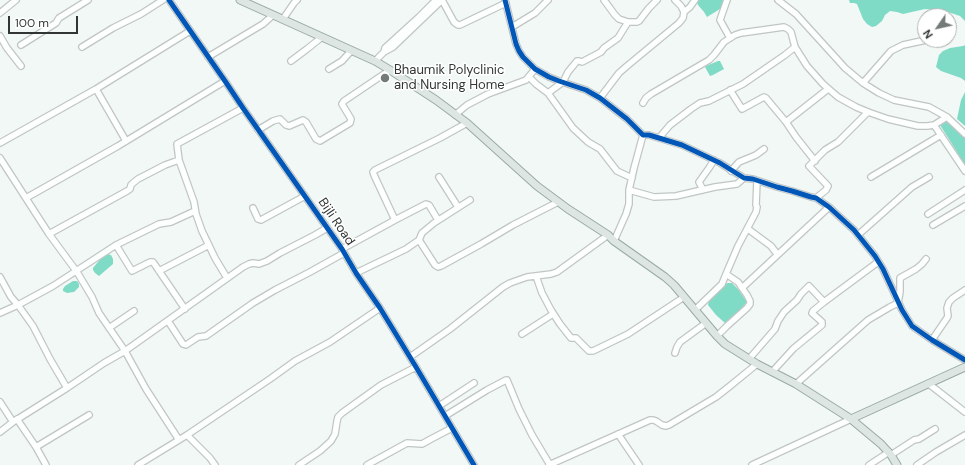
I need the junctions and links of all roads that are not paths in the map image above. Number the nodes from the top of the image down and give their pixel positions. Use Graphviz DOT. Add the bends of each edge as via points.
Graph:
graph roads {
  1 [pos="16,0"];
  2 [pos="88,0"];
  3 [pos="163,0"];
  4 [pos="169,0"];
  5 [pos="240,0"];
  6 [pos="297,0"];
  7 [pos="436,0"];
  8 [pos="442,0"];
  9 [pos="548,0"];
  10 [pos="604,0"];
  11 [pos="657,0"];
  12 [pos="675,0"];
  13 [pos="695,0"];
  14 [pos="727,0"];
  15 [pos="778,0"];
  16 [pos="506,1"];
  17 [pos="684,12"];
  18 [pos="0,13"];
  19 [pos="273,15"];
  20 [pos="283,19"];
  21 [pos="628,22"];
  22 [pos="512,27"];
  23 [pos="190,31"];
  24 [pos="0,36"];
  25 [pos="322,37"];
  26 [pos="730,38"];
  27 [pos="917,42"];
  28 [pos="22,45"];
  29 [pos="82,47"];
  30 [pos="795,47"];
  31 [pos="352,51"];
  32 [pos="384,52"];
  33 [pos="208,57"];
  34 [pos="291,61"];
  35 [pos="375,61"];
  36 [pos="21,66"];
  37 [pos="329,69"];
  38 [pos="535,69"];
  39 [pos="390,70"];
  40 [pos="530,77"];
  41 [pos="225,81"];
  42 [pos="563,82"];
  43 [pos="863,83"];
  44 [pos="96,89"];
  45 [pos="828,89"];
  46 [pos="730,90"];
  47 [pos="548,93"];
  48 [pos="600,98"];
  49 [pos="643,103"];
  50 [pos="243,108"];
  51 [pos="868,112"];
  52 [pos="455,114"];
  53 [pos="948,117"];
  54 [pos="786,122"];
  55 [pos="467,123"];
  56 [pos="934,125"];
  57 [pos="258,130"];
  58 [pos="965,134"];
  59 [pos="643,135"];
  60 [pos="941,135"];
  61 [pos="659,138"];
  62 [pos="126,141"];
  63 [pos="0,143"];
  64 [pos="764,149"];
  65 [pos="0,158"];
  66 [pos="179,160"];
  67 [pos="714,160"];
  68 [pos="816,161"];
  69 [pos="731,171"];
  70 [pos="965,171"];
  71 [pos="439,177"];
  72 [pos="871,177"];
  73 [pos="929,177"];
  74 [pos="632,178"];
  75 [pos="744,178"];
  76 [pos="757,180"];
  77 [pos="629,190"];
  78 [pos="702,190"];
  79 [pos="965,190"];
  80 [pos="305,196"];
  81 [pos="26,198"];
  82 [pos="816,198"];
  83 [pos="470,200"];
  84 [pos="558,202"];
  85 [pos="965,206"];
  86 [pos="458,207"];
  87 [pos="829,207"];
  88 [pos="253,208"];
  89 [pos="195,211"];
  90 [pos="928,214"];
  91 [pos="395,220"];
  92 [pos="438,220"];
  93 [pos="932,225"];
  94 [pos="327,228"];
  95 [pos="748,229"];
  96 [pos="49,234"];
  97 [pos="608,235"];
  98 [pos="858,235"];
  99 [pos="419,240"];
  100 [pos="614,241"];
  101 [pos="116,245"];
  102 [pos="209,245"];
  103 [pos="343,251"];
  104 [pos="777,254"];
  105 [pos="926,259"];
  106 [pos="878,262"];
  107 [pos="159,271"];
  108 [pos="77,272"];
  109 [pos="356,273"];
  110 [pos="726,274"];
  111 [pos="536,276"];
  112 [pos="0,277"];
  113 [pos="227,278"];
  114 [pos="742,288"];
  115 [pos="965,290"];
  116 [pos="684,297"];
  117 [pos="824,302"];
  118 [pos="898,303"];
  119 [pos="18,305"];
  120 [pos="380,308"];
  121 [pos="185,309"];
  122 [pos="695,310"];
  123 [pos="134,311"];
  124 [pos="0,313"];
  125 [pos="553,314"];
  126 [pos="168,321"];
  127 [pos="706,323"];
  128 [pos="109,328"];
  129 [pos="522,334"];
  130 [pos="717,336"];
  131 [pos="932,340"];
  132 [pos="125,351"];
  133 [pos="675,353"];
  134 [pos="410,356"];
  135 [pos="749,359"];
  136 [pos="965,360"];
  137 [pos="757,364"];
  138 [pos="416,367"];
  139 [pos="965,368"];
  140 [pos="772,372"];
  141 [pos="474,384"];
  142 [pos="796,384"];
  143 [pos="929,384"];
  144 [pos="67,388"];
  145 [pos="0,402"];
  146 [pos="439,406"];
  147 [pos="965,412"];
  148 [pos="89,415"];
  149 [pos="445,416"];
  150 [pos="851,419"];
  151 [pos="15,420"];
  152 [pos="452,428"];
  153 [pos="935,430"];
  154 [pos="0,432"];
  155 [pos="618,434"];
  156 [pos="187,435"];
  157 [pos="965,435"];
  158 [pos="179,440"];
  159 [pos="36,447"];
  160 [pos="890,454"];
  161 [pos="46,465"];
  162 [pos="138,465"];
  163 [pos="215,465"];
  164 [pos="299,465"];
  165 [pos="367,465"];
  166 [pos="474,465"];
  167 [pos="550,465"];
  168 [pos="639,465"];
  169 [pos="752,465"];
  170 [pos="869,465"];
  171 [pos="897,465"];
  172 [pos="917,465"];
  1 -- 18 [label="street"];
  2 -- 28 [label="street"];
  3 -- 29 [label="street"];
  4 -- 23 [label="street, Bijli Road"];
  5 -- 19 [label="main road"];
  6 -- 20 [label="street"];
  7 -- 32 [label="street" via="385,48"];
  8 -- 16 [label="street" via="458,25"];
  8 -- 32 [label="street" via="393,47"];
  9 -- 22 [label="street" via="535,13"];
  10 -- 21 [label="street" via="620,19"];
  11 -- 21 [label="street" via="639,21"];
  12 -- 17 [label="street"];
  13 -- 17 [label="street"];
  14 -- 26 [label="street" via="720,20"];
  15 -- 43 [label="street" via="796,14 845,68"];
  16 -- 22 [label="street"];
  17 -- 48 [label="street" via="679,23 619,73"];
  19 -- 20 [label="main road"];
  19 -- 33 [label="street"];
  20 -- 25 [label="main road"];
  21 -- 42 [label="street" via="618,38 601,52 582,62 577,61"];
  22 -- 38 [label="street" via="519,51"];
  23 -- 33 [label="street, Bijli Road"];
  23 -- 44 [label="street"];
  24 -- 36 [label="street"];
  25 -- 31 [label="main road"];
  25 -- 34 [label="street"];
  26 -- 30 [label="street" via="742,33 784,27 791,32"];
  26 -- 49 [label="street" via="709,60 651,94"];
  27 -- 43 [label="street" via="891,51"];
  30 -- 45 [label="street" via="814,75"];
  30 -- 46 [label="street"];
  31 -- 35 [label="main road"];
  31 -- 37 [label="street"];
  32 -- 35 [label="street"];
  33 -- 41 [label="street, Bijli Road"];
  35 -- 39 [label="main road"];
  38 -- 40 [label="street"];
  38 -- 42 [label="street"];
  39 -- 52 [label="main road"];
  39 -- 57 [label="street" via="344,101 342,104 351,119 350,123 320,141 303,120 289,126 280,119"];
  40 -- 47 [label="street"];
  40 -- 52 [label="street" via="488,94"];
  41 -- 50 [label="street, Bijli Road"];
  41 -- 62 [label="street"];
  42 -- 47 [label="street"];
  42 -- 48 [label="street"];
  43 -- 53 [label="street" via="889,98 929,107"];
  44 -- 62 [label="street"];
  44 -- 63 [label="street"];
  45 -- 51 [label="street" via="846,102"];
  45 -- 54 [label="street"];
  46 -- 54 [label="street" via="742,110 764,97"];
  46 -- 61 [label="street" via="710,102 700,103 691,109 670,125"];
  47 -- 74 [label="street" via="573,128 600,149 617,171"];
  48 -- 59 [label="street"];
  50 -- 57 [label="street, Bijli Road"];
  50 -- 66 [label="street" via="177,144"];
  51 -- 56 [label="street" via="910,125"];
  51 -- 68 [label="street"];
  52 -- 55 [label="main road"];
  53 -- 56 [label="street"];
  53 -- 58 [label="street"];
  54 -- 68 [label="street"];
  55 -- 84 [label="main road"];
  55 -- 91 [label="street" via="373,172"];
  56 -- 60 [label="street"];
  57 -- 80 [label="street, Bijli Road"];
  59 -- 61 [label="street"];
  59 -- 74 [label="street"];
  60 -- 70 [label="street"];
  60 -- 72 [label="street"];
  61 -- 67 [label="street" via="682,145"];
  62 -- 81 [label="street"];
  64 -- 69 [label="street" via="739,162"];
  65 -- 81 [label="street"];
  66 -- 89 [label="street"];
  66 -- 96 [label="street" via="143,176 133,183 129,190"];
  67 -- 69 [label="street"];
  67 -- 78 [label="street" via="699,182"];
  68 -- 82 [label="street" via="809,166 828,186"];
  69 -- 75 [label="street"];
  71 -- 86 [label="street"];
  73 -- 98 [label="street" via="912,187"];
  74 -- 77 [label="street"];
  75 -- 76 [label="street"];
  75 -- 78 [label="street" via="737,184"];
  76 -- 82 [label="street"];
  76 -- 95 [label="street" via="756,212"];
  77 -- 78 [label="street" via="654,197 676,196"];
  77 -- 100 [label="street" via="629,204"];
  79 -- 90 [label="street"];
  80 -- 88 [label="street" via="261,220"];
  80 -- 94 [label="street, Bijli Road"];
  81 -- 96 [label="street"];
  82 -- 87 [label="street"];
  83 -- 86 [label="street"];
  84 -- 97 [label="main road"];
  84 -- 99 [label="street" via="438,267"];
  85 -- 93 [label="street"];
  86 -- 92 [label="street"];
  87 -- 98 [label="street"];
  87 -- 104 [label="street"];
  89 -- 101 [label="street" via="155,226"];
  89 -- 102 [label="street"];
  91 -- 92 [label="street" via="426,204"];
  91 -- 103 [label="street"];
  92 -- 99 [label="street" via="422,233"];
  94 -- 103 [label="street, Bijli Road"];
  94 -- 113 [label="street" via="268,261 249,264"];
  95 -- 104 [label="street" via="771,246"];
  95 -- 110 [label="street"];
  96 -- 108 [label="street"];
  97 -- 100 [label="main road"];
  97 -- 111 [label="street" via="557,272"];
  98 -- 106 [label="street"];
  99 -- 109 [label="street" via="402,252"];
  100 -- 116 [label="main road" via="665,276"];
  101 -- 107 [label="street" via="132,271 152,261"];
  101 -- 108 [label="street"];
  102 -- 107 [label="street"];
  102 -- 113 [label="street"];
  103 -- 109 [label="street, Bijli Road"];
  103 -- 126 [label="street" via="253,303 206,336 198,337 186,345"];
  104 -- 114 [label="street"];
  105 -- 118 [label="street" via="916,269 900,278"];
  106 -- 117 [label="street"];
  106 -- 118 [label="street"];
  107 -- 121 [label="street"];
  108 -- 119 [label="street"];
  108 -- 128 [label="street"];
  109 -- 120 [label="street, Bijli Road"];
  110 -- 114 [label="street"];
  110 -- 122 [label="street" via="722,284"];
  111 -- 125 [label="street"];
  111 -- 134 [label="street" via="503,287 450,329"];
  112 -- 119 [label="street"];
  113 -- 121 [label="street"];
  114 -- 130 [label="street" via="750,304"];
  115 -- 131 [label="street" via="949,302 947,318"];
  116 -- 122 [label="main road"];
  116 -- 125 [label="street" via="628,334 593,351 586,350 576,338 571,338"];
  117 -- 135 [label="street" via="809,286 784,312 775,329"];
  117 -- 140 [label="street" via="812,313 822,325 794,348"];
  118 -- 131 [label="street" via="912,326"];
  118 -- 142 [label="street" via="868,320"];
  119 -- 124 [label="street"];
  119 -- 144 [label="street" via="33,326"];
  120 -- 134 [label="street, Bijli Road"];
  120 -- 156 [label="street" via="330,342 295,361"];
  121 -- 126 [label="street"];
  122 -- 127 [label="main road"];
  123 -- 128 [label="street"];
  125 -- 129 [label="street"];
  126 -- 132 [label="street"];
  127 -- 130 [label="main road"];
  127 -- 133 [label="street" via="680,342"];
  128 -- 132 [label="street"];
  130 -- 135 [label="main road"];
  131 -- 136 [label="street"];
  132 -- 144 [label="street"];
  132 -- 158 [label="street"];
  134 -- 138 [label="street, Bijli Road"];
  135 -- 137 [label="main road"];
  137 -- 140 [label="main road"];
  137 -- 155 [label="street" via="716,397 669,425 662,425 653,420"];
  138 -- 146 [label="street, Bijli Road"];
  138 -- 164 [label="street" via="381,385 342,413 338,417 331,441"];
  139 -- 143 [label="main road"];
  140 -- 142 [label="main road"];
  141 -- 146 [label="street"];
  142 -- 150 [label="main road"];
  143 -- 147 [label="street"];
  143 -- 150 [label="main road"];
  144 -- 151 [label="street"];
  145 -- 151 [label="street"];
  146 -- 149 [label="street, Bijli Road"];
  148 -- 159 [label="street"];
  149 -- 152 [label="street, Bijli Road"];
  149 -- 167 [label="street" via="507,380 519,409"];
  150 -- 160 [label="main road"];
  150 -- 169 [label="street"];
  151 -- 154 [label="street"];
  151 -- 159 [label="street"];
  152 -- 165 [label="street" via="422,444 407,444"];
  152 -- 166 [label="street, Bijli Road"];
  153 -- 160 [label="street"];
  155 -- 167 [label="street"];
  155 -- 168 [label="street"];
  156 -- 158 [label="street"];
  156 -- 163 [label="street"];
  157 -- 172 [label="street"];
  158 -- 162 [label="street"];
  159 -- 161 [label="street"];
  160 -- 170 [label="street"];
  160 -- 171 [label="main road"];
}
